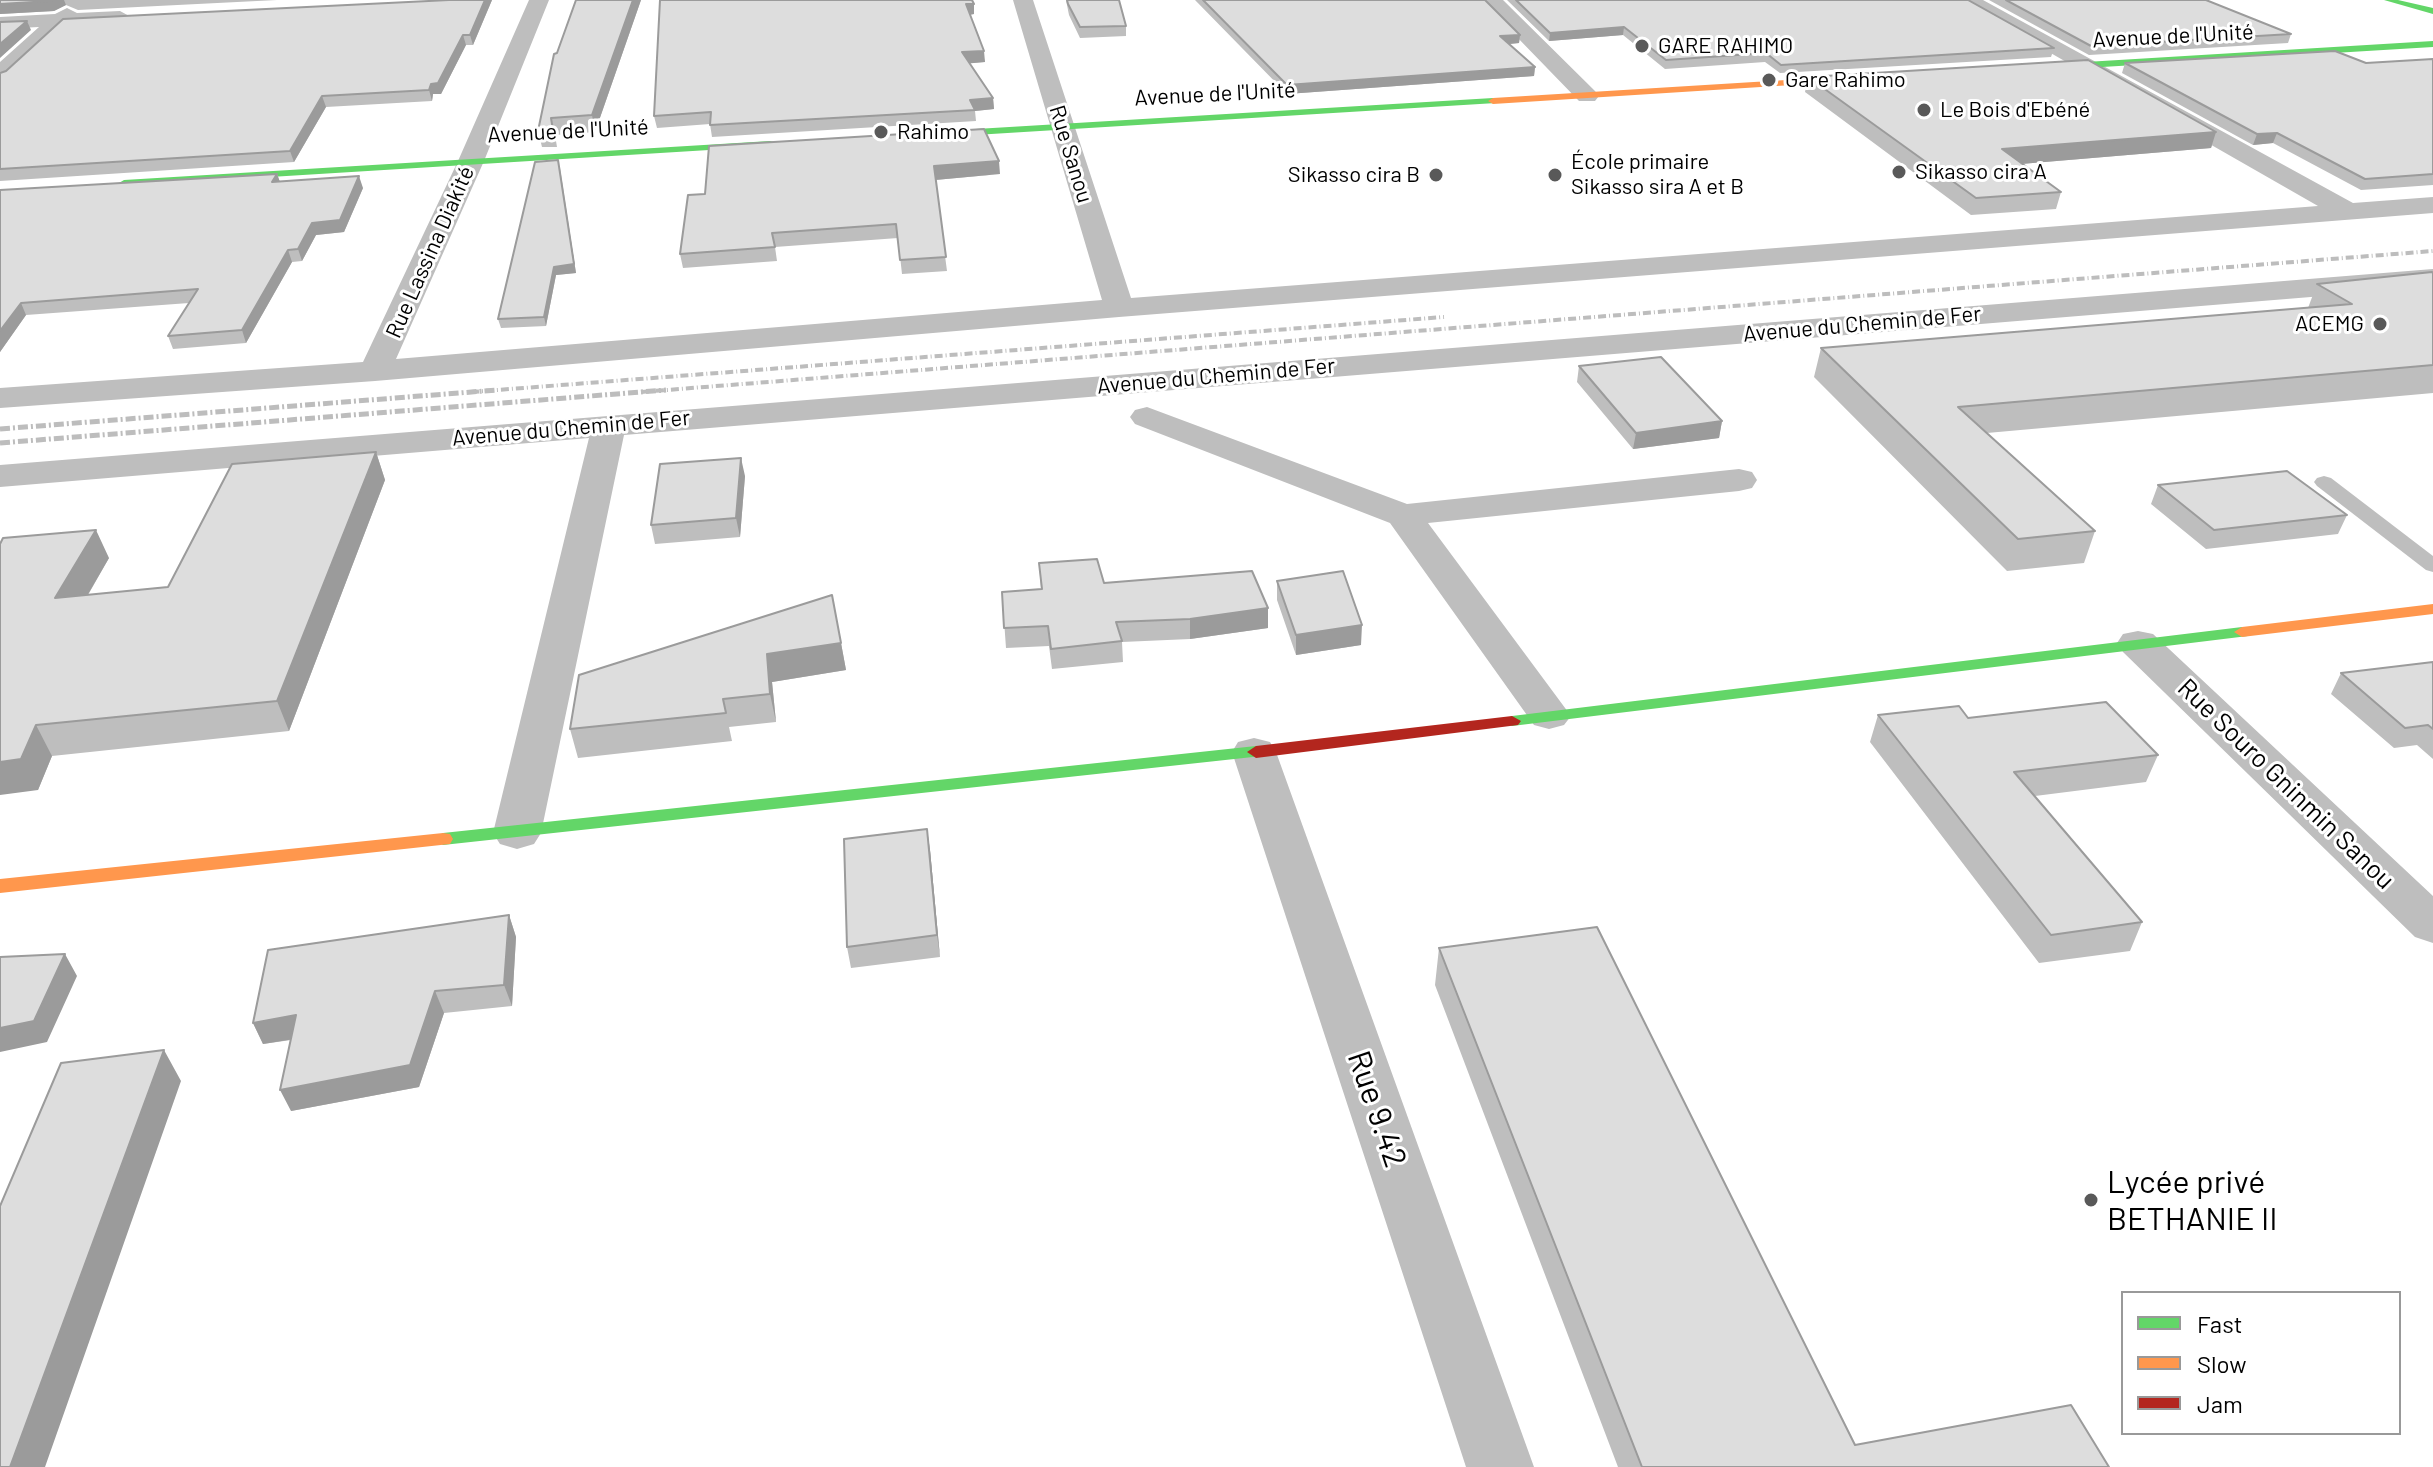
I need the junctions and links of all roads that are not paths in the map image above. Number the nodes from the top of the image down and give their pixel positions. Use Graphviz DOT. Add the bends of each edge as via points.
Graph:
graph roads {
  1 [pos="82,0"];
  2 [pos="539,0"];
  3 [pos="1023,0"];
  4 [pos="1491,0"];
  5 [pos="1968,0"];
  6 [pos="2388,0"];
  7 [pos="2433,11"];
  8 [pos="137,16"];
  9 [pos="60,20"];
  10 [pos="0,23"];
  11 [pos="2433,44"];
  12 [pos="2088,65"];
  13 [pos="2017,70"];
  14 [pos="0,74"];
  15 [pos="1883,78"];
  16 [pos="1587,96"];
  17 [pos="1063,127"];
  18 [pos="907,136"];
  19 [pos="782,143"];
  20 [pos="471,161"];
  21 [pos="110,184"];
  22 [pos="2433,205"];
  23 [pos="2349,212"];
  24 [pos="2433,278"];
  25 [pos="1119,308"];
  26 [pos="375,371"];
  27 [pos="0,398"];
  28 [pos="1147,417"];
  29 [pos="609,425"];
  30 [pos="0,476"];
  31 [pos="1739,480"];
  32 [pos="2324,482"];
  33 [pos="1403,515"];
  34 [pos="2433,566"];
  35 [pos="2433,609"];
  36 [pos="2138,643"];
  37 [pos="1549,716"];
  38 [pos="1254,752"];
  39 [pos="517,833"];
  40 [pos="0,886"];
  41 [pos="2433,925"];
  42 [pos="1500,1467"];
  1 -- 9 [label="street"];
  2 -- 20 [label="street, Rue Lassina Diakité"];
  3 -- 17 [label="street, Rue Sanou"];
  4 -- 16 [label="street"];
  5 -- 12 [label="street"];
  6 -- 7 [label="main road"];
  8 -- 9 [label="street"];
  9 -- 10 [label="street"];
  9 -- 14 [label="street"];
  11 -- 12 [label="main road, Avenue de l'Unité"];
  12 -- 13 [label="main road, Avenue de l'Unité"];
  12 -- 23 [label="street"];
  15 -- 16 [label="main road, Avenue de l'Unité"];
  16 -- 17 [label="main road, Avenue de l'Unité"];
  17 -- 18 [label="main road, Avenue de l'Unité"];
  17 -- 25 [label="street, Rue Sanou"];
  19 -- 20 [label="main road, Avenue de l'Unité"];
  20 -- 21 [label="main road, Avenue de l'Unité"];
  20 -- 26 [label="street, Rue Lassina Diakité"];
  22 -- 23 [label="street"];
  23 -- 25 [label="street"];
  24 -- 29 [label="street, Avenue du Chemin de Fer"];
  25 -- 26 [label="street"];
  26 -- 27 [label="street"];
  28 -- 33 [label="street"];
  29 -- 30 [label="street, Avenue du Chemin de Fer"];
  29 -- 39 [label="street"];
  31 -- 33 [label="street"];
  32 -- 34 [label="lane"];
  33 -- 37 [label="street"];
  35 -- 36 [label="main road"];
  36 -- 37 [label="main road"];
  36 -- 41 [label="street, Rue Souro Gninmin Sanou"];
  37 -- 38 [label="main road"];
  38 -- 39 [label="main road"];
  38 -- 42 [label="street, Rue 9.42"];
  39 -- 40 [label="main road"];
}
